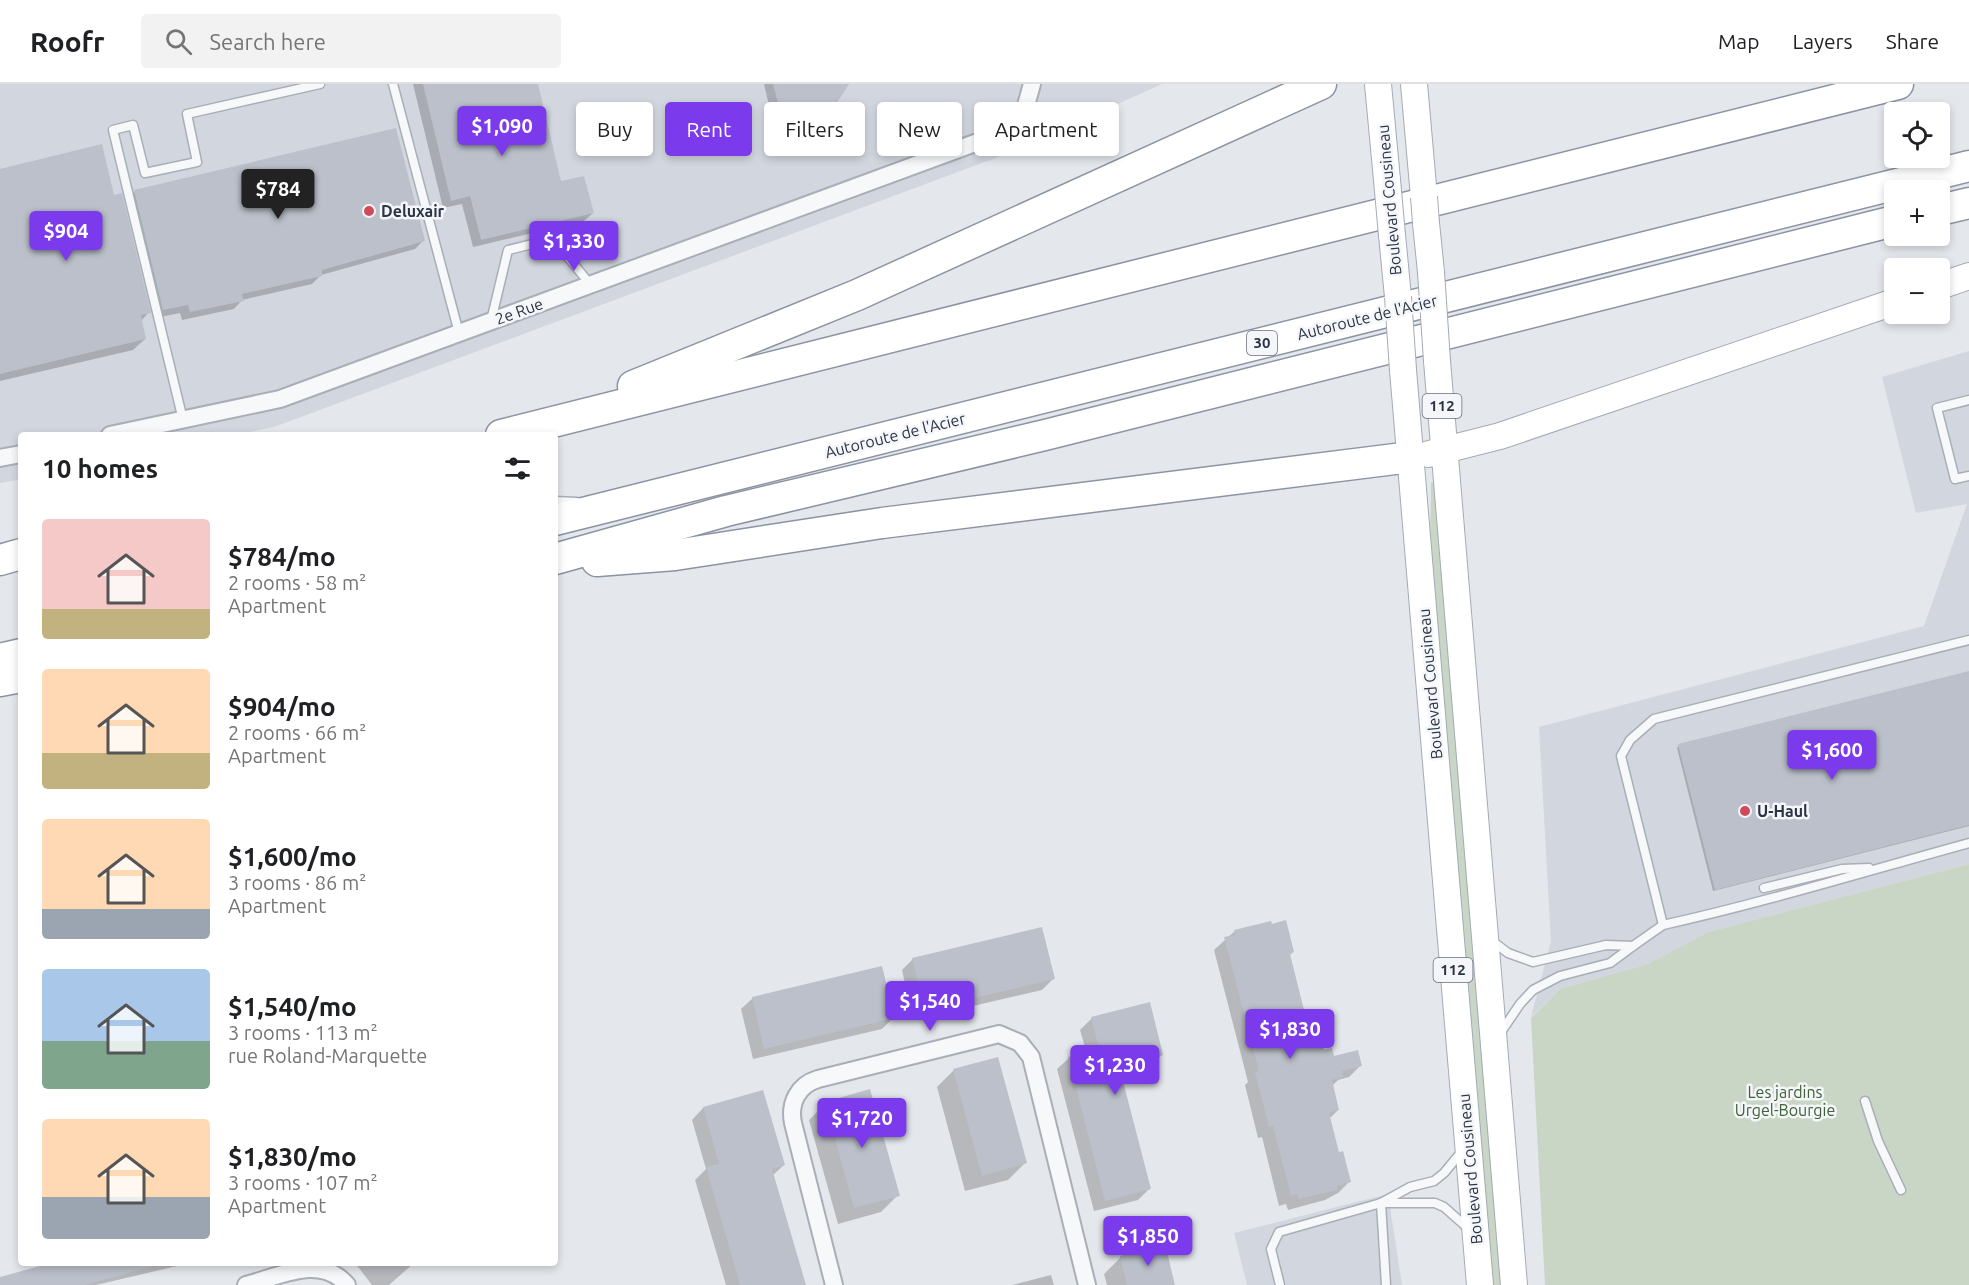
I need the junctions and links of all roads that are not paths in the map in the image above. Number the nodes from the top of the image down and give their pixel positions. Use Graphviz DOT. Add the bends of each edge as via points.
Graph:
graph roads {
  1 [pos="320,84"];
  2 [pos="393,84"];
  3 [pos="1032,84"];
  4 [pos="1321,84"];
  5 [pos="1378,84"];
  6 [pos="1414,84"];
  7 [pos="1898,84"];
  8 [pos="1969,166"];
  9 [pos="1969,203"];
  10 [pos="1950,208"];
  11 [pos="1884,224"];
  12 [pos="1969,276"];
  13 [pos="1950,283"];
  14 [pos="590,284"];
  15 [pos="1884,305"];
  16 [pos="491,321"];
  17 [pos="459,333"];
  18 [pos="609,398"];
  19 [pos="1969,400"];
  20 [pos="584,414"];
  21 [pos="183,420"];
  22 [pos="540,431"];
  23 [pos="125,432"];
  24 [pos="1445,452"];
  25 [pos="18,455"];
  26 [pos="1411,457"];
  27 [pos="0,458"];
  28 [pos="1969,476"];
  29 [pos="558,501"];
  30 [pos="619,504"];
  31 [pos="558,519"];
  32 [pos="18,555"];
  33 [pos="558,558"];
  34 [pos="0,560"];
  35 [pos="558,565"];
  36 [pos="1969,640"];
  37 [pos="18,655"];
  38 [pos="0,659"];
  39 [pos="18,678"];
  40 [pos="0,681"];
  41 [pos="1969,843"];
  42 [pos="1880,867"];
  43 [pos="1764,888"];
  44 [pos="1663,925"];
  45 [pos="1484,934"];
  46 [pos="1633,946"];
  47 [pos="1493,1043"];
  48 [pos="1865,1101"];
  49 [pos="1468,1143"];
  50 [pos="1901,1190"];
  51 [pos="1381,1203"];
  52 [pos="1476,1236"];
  53 [pos="246,1285"];
  54 [pos="347,1285"];
  55 [pos="834,1285"];
  56 [pos="1087,1285"];
  57 [pos="1280,1285"];
  58 [pos="1386,1285"];
  59 [pos="1480,1285"];
  60 [pos="1514,1285"];
  1 -- 21 [label="lane" via="187,114 197,162 145,173 133,125 113,130"];
  2 -- 17 [label="lane"];
  3 -- 14 [label="street, 2e Rue" via="1025,109 994,136"];
  4 -- 22 [label="highway" via="857,295"];
  5 -- 26 [label="main road, Boulevard Cousineau / 112, bridge"];
  6 -- 24 [label="main road, Boulevard Cousineau / 112, bridge"];
  7 -- 20 [label="highway"];
  8 -- 30 [label="highway, Autoroute de l'Acier / 30"];
  9 -- 10 [label="highway"];
  11 -- 33 [label="highway" via="726,511"];
  12 -- 13 [label="main road"];
  14 -- 16 [label="street, 2e Rue"];
  14 -- 16 [label="lane" via="553,239 508,250"];
  15 -- 24 [label="main road"];
  16 -- 17 [label="street, 2e Rue"];
  17 -- 21 [label="street, 2e Rue" via="280,399"];
  18 -- 20 [label="lane"];
  19 -- 28 [label="lane" via="1937,408 1955,479"];
  20 -- 22 [label="highway"];
  21 -- 23 [label="street, 2e Rue"];
  24 -- 26 [label="main road"];
  24 -- 45 [label="main road, Boulevard Cousineau / 112"];
  25 -- 27 [label="street"];
  26 -- 35 [label="highway" via="882,523 675,555"];
  26 -- 49 [label="main road, Boulevard Cousineau / 112"];
  29 -- 30 [label="lane"];
  30 -- 31 [label="highway, Autoroute de l'Acier / 30"];
  32 -- 34 [label="highway"];
  36 -- 44 [label="lane" via="1661,717 1643,726 1625,746 1621,762"];
  37 -- 38 [label="highway"];
  39 -- 40 [label="highway"];
  41 -- 42 [label="lane"];
  42 -- 43 [label="lane" via="1842,869"];
  42 -- 44 [label="lane"];
  44 -- 46 [label="lane"];
  45 -- 46 [label="lane" via="1508,953 1533,962 1606,945"];
  45 -- 47 [label="main road, Boulevard Cousineau / 112"];
  46 -- 47 [label="lane" via="1610,963 1560,976 1533,990"];
  47 -- 60 [label="main road, Boulevard Cousineau / 112"];
  48 -- 50 [label="lane" via="1878,1142"];
  49 -- 51 [label="lane" via="1440,1178 1410,1187"];
  49 -- 52 [label="main road, Boulevard Cousineau / 112"];
  51 -- 52 [label="lane" via="1440,1204"];
  51 -- 57 [label="lane" via="1279,1232 1271,1249"];
  51 -- 58 [label="lane"];
  52 -- 59 [label="main road, Boulevard Cousineau / 112"];
  53 -- 54 [label="street" via="315,1268 327,1269"];
  55 -- 56 [label="street" via="793,1123 797,1095 818,1079 999,1034 1020,1043 1030,1057"];
}
